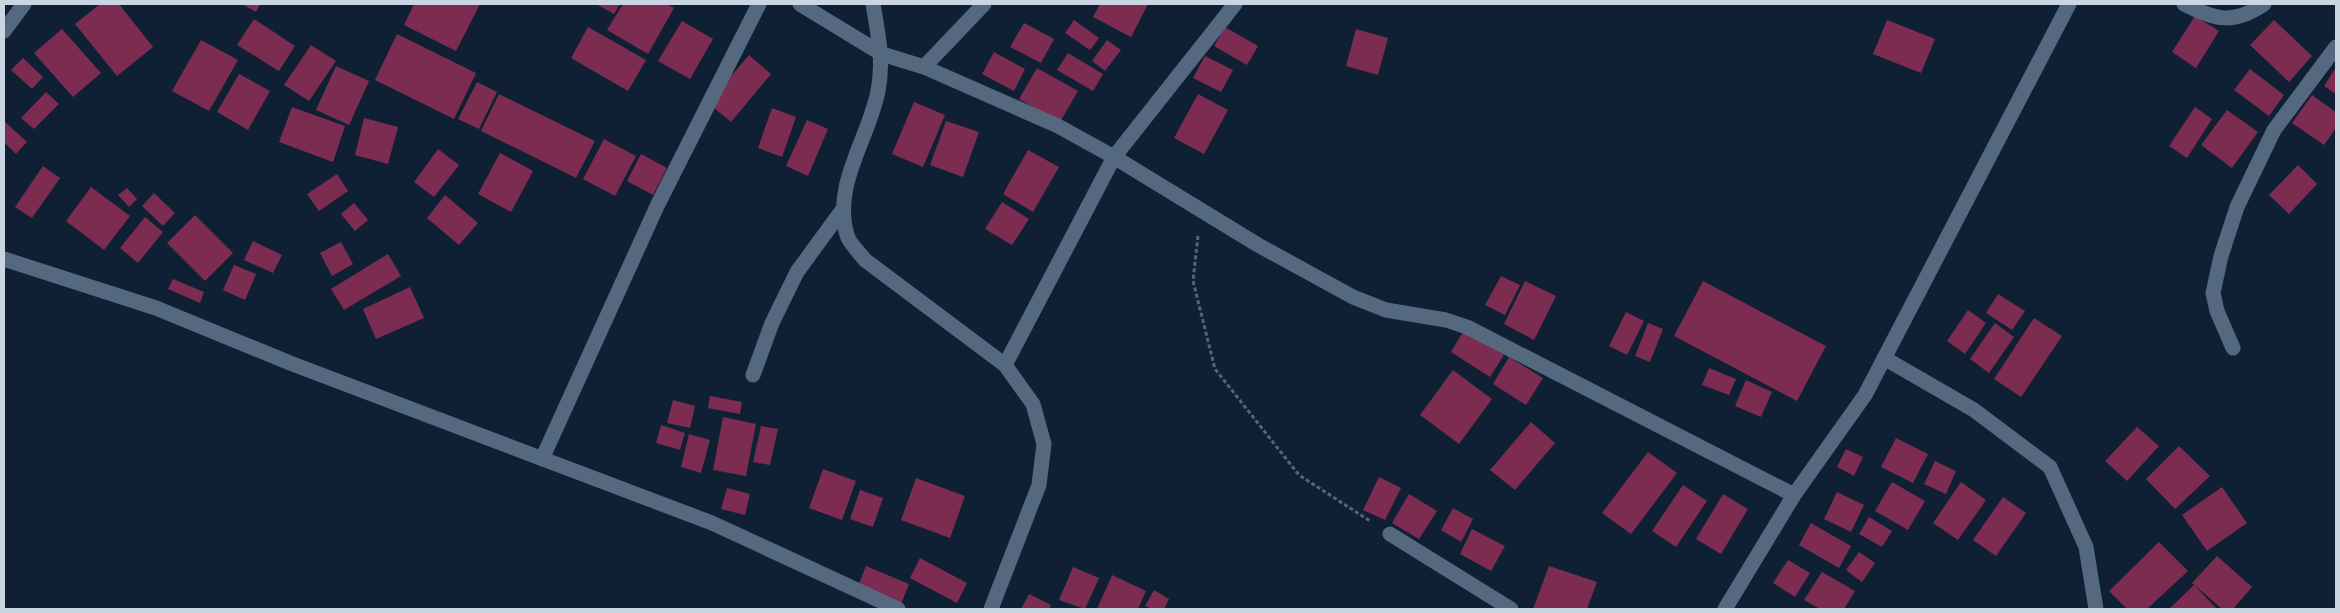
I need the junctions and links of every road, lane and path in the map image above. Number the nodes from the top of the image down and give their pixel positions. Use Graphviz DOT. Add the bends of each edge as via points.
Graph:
graph roads {
  1 [pos="24,4"];
  2 [pos="759,4"];
  3 [pos="800,4"];
  4 [pos="873,4"];
  5 [pos="984,4"];
  6 [pos="1235,4"];
  7 [pos="2069,4"];
  8 [pos="2184,4"];
  9 [pos="2264,4"];
  10 [pos="4,31"];
  11 [pos="2336,47"];
  12 [pos="882,54"];
  13 [pos="924,67"];
  14 [pos="1114,157"];
  15 [pos="843,210"];
  16 [pos="1201,210"];
  17 [pos="4,259"];
  18 [pos="2234,348"];
  19 [pos="1884,358"];
  20 [pos="1005,365"];
  21 [pos="753,375"];
  22 [pos="542,459"];
  23 [pos="1794,495"];
  24 [pos="1390,534"];
  25 [pos="898,609"];
  26 [pos="991,609"];
  27 [pos="1511,609"];
  28 [pos="1725,609"];
  29 [pos="2096,609"];
  1 -- 10 [label="street"];
  2 -- 22 [label="street" via="658,204"];
  3 -- 12 [label="street"];
  4 -- 12 [label="street"];
  5 -- 13 [label="street"];
  6 -- 14 [label="street"];
  7 -- 19 [label="street"];
  8 -- 9 [label="street" via="2231,19"];
  11 -- 18 [label="street" via="2274,130 2237,206 2213,293"];
  12 -- 13 [label="street"];
  12 -- 15 [label="street" via="878,93 850,171"];
  13 -- 14 [label="street" via="1058,126"];
  14 -- 16 [label="street"];
  14 -- 20 [label="street"];
  15 -- 20 [label="street" via="847,236 865,260"];
  15 -- 21 [label="street" via="797,272 772,324"];
  16 -- 23 [label="street" via="1353,297 1386,310 1446,320 1467,327"];
  16 -- 24 [label="path" via="1193,281 1215,369 1299,475"];
  17 -- 22 [label="street" via="156,308"];
  19 -- 23 [label="street" via="1865,395"];
  19 -- 29 [label="street" via="1974,410 2050,467 2086,547"];
  20 -- 26 [label="street" via="1033,404 1044,444 1039,485"];
  22 -- 25 [label="street" via="712,523"];
  23 -- 28 [label="street"];
  24 -- 27 [label="street"];
}
